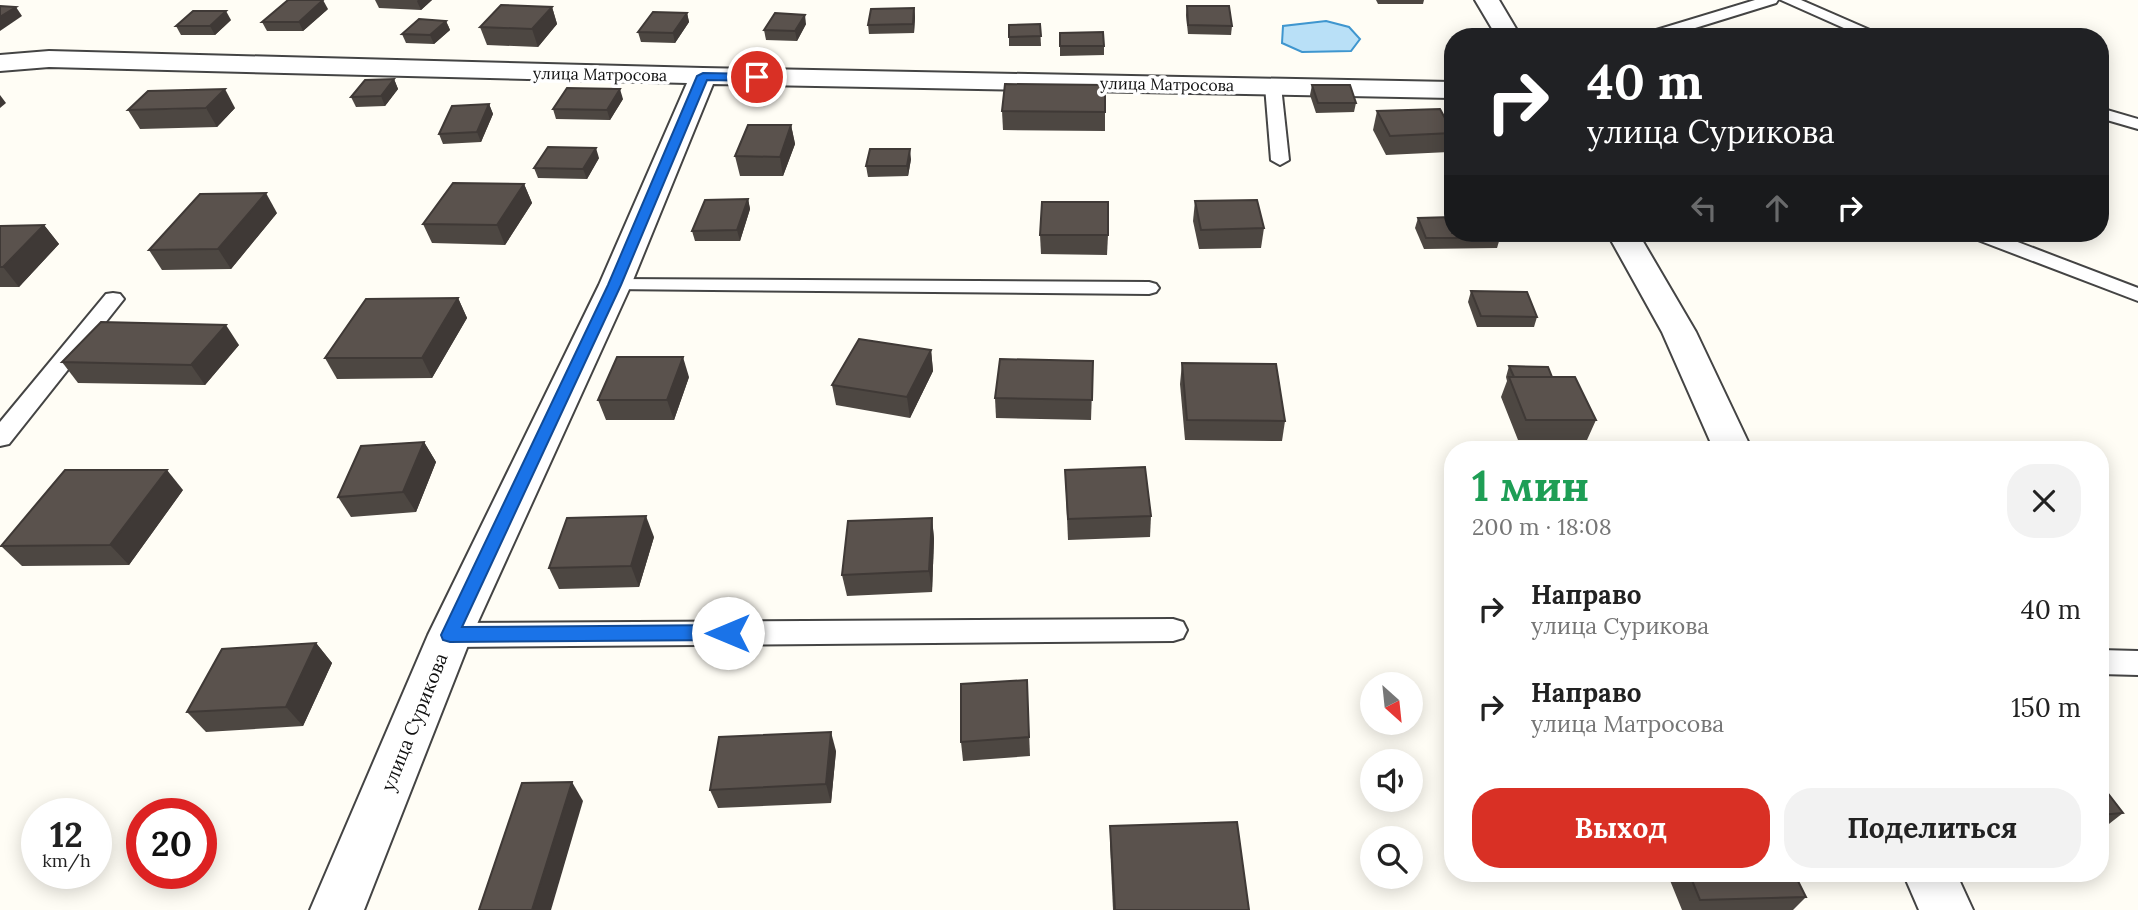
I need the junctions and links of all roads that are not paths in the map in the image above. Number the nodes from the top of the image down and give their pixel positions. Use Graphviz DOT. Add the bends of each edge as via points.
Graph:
graph roads {
  1 [pos="1487,0"];
  2 [pos="1770,0"];
  3 [pos="1788,0"];
  4 [pos="1504,28"];
  5 [pos="1678,28"];
  6 [pos="1856,28"];
  7 [pos="0,63"];
  8 [pos="703,76"];
  9 [pos="1273,86"];
  10 [pos="1444,90"];
  11 [pos="2109,116"];
  12 [pos="2138,124"];
  13 [pos="1280,160"];
  14 [pos="1627,242"];
  15 [pos="2000,242"];
  16 [pos="615,285"];
  17 [pos="1149,288"];
  18 [pos="2138,295"];
  19 [pos="113,299"];
  20 [pos="0,438"];
  21 [pos="1729,441"];
  22 [pos="1173,630"];
  23 [pos="450,635"];
  24 [pos="2109,663"];
  25 [pos="2138,663"];
  26 [pos="1933,882"];
  27 [pos="337,910"];
  28 [pos="1946,910"];
  1 -- 4 [label="street"];
  2 -- 5 [label="lane"];
  3 -- 6 [label="lane"];
  7 -- 8 [label="street, улица Матросова" via="49,60"];
  8 -- 9 [label="street, улица Матросова"];
  8 -- 16 [label="street, улица Сурикова"];
  9 -- 10 [label="street, улица Матросова"];
  9 -- 13 [label="lane"];
  11 -- 12 [label="lane"];
  14 -- 21 [label="street" via="1679,332"];
  15 -- 18 [label="lane"];
  16 -- 17 [label="lane"];
  16 -- 23 [label="street, улица Сурикова"];
  19 -- 20 [label="lane"];
  22 -- 23 [label="lane"];
  23 -- 27 [label="street, улица Сурикова"];
  24 -- 25 [label="lane"];
  26 -- 28 [label="street"];
}
